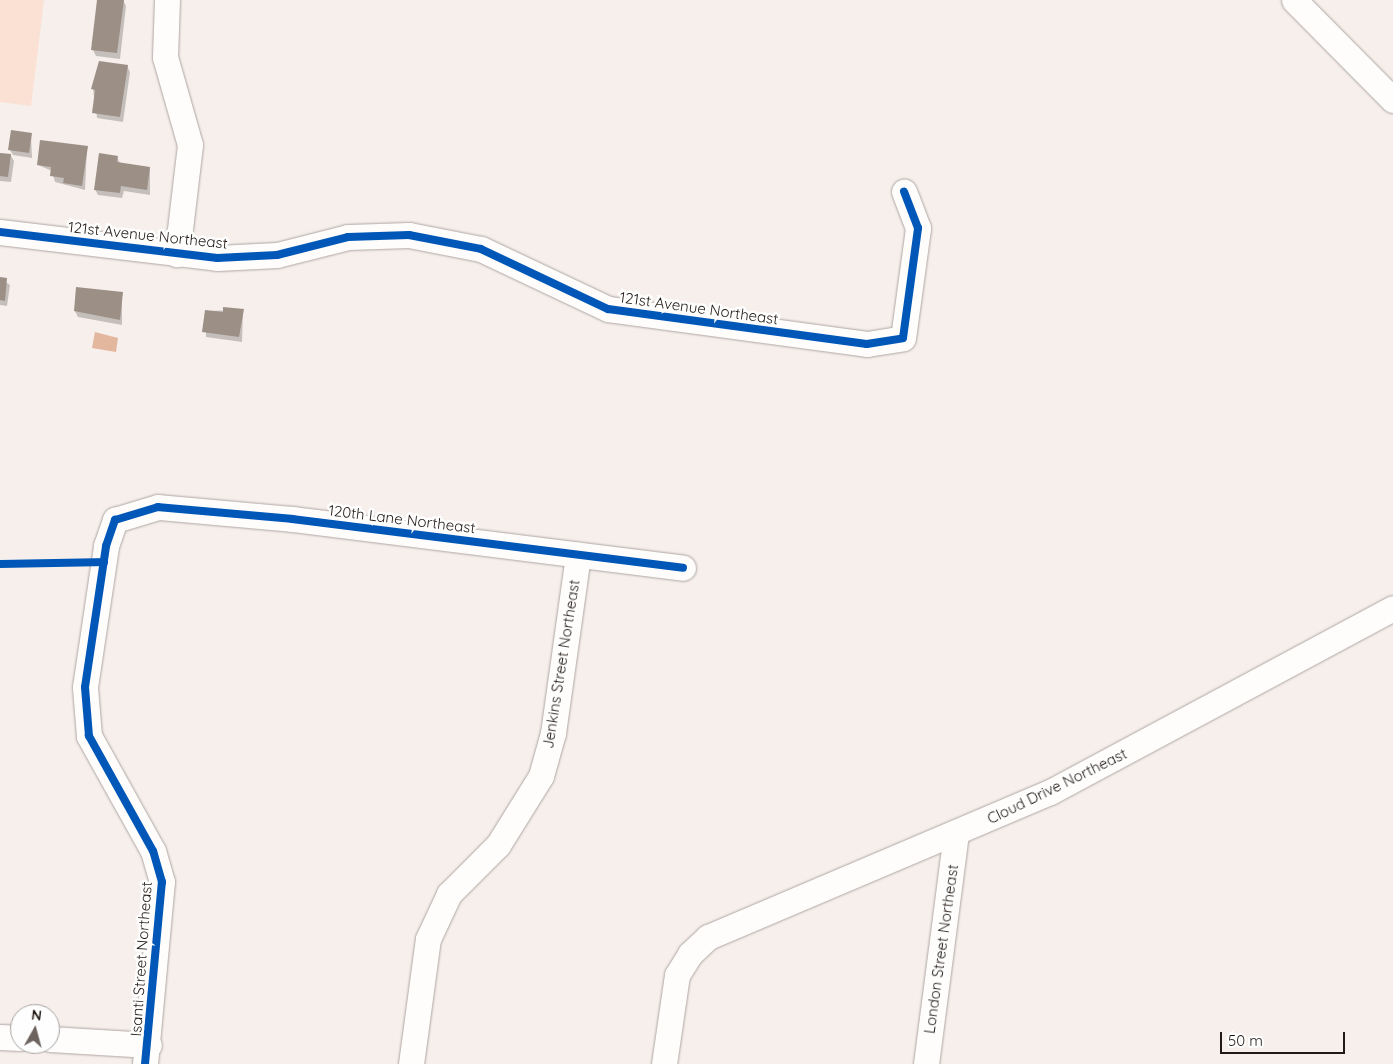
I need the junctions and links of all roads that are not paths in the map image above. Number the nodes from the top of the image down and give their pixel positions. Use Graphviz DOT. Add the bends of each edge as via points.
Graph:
graph roads {
  1 [pos="167,0"];
  2 [pos="1294,0"];
  3 [pos="1393,100"];
  4 [pos="904,192"];
  5 [pos="0,232"];
  6 [pos="178,254"];
  7 [pos="118,519"];
  8 [pos="578,555"];
  9 [pos="683,568"];
  10 [pos="1393,608"];
  11 [pos="956,834"];
  12 [pos="60,1041"];
  13 [pos="147,1054"];
  14 [pos="411,1064"];
  15 [pos="664,1064"];
  16 [pos="926,1064"];
  1 -- 6 [label="street" via="165,57 190,145"];
  2 -- 3 [label="street"];
  4 -- 6 [label="street, 121st Avenue Northeast" via="918,228 903,338 867,344 637,316 580,298 481,249 409,235 348,237 246,258"];
  5 -- 6 [label="street, 121st Avenue Northeast"];
  7 -- 8 [label="street, 120th Lane Northeast" via="158,507"];
  7 -- 13 [label="street, Isanti Street Northeast" via="106,546 85,687 89,736 154,851 162,882"];
  8 -- 9 [label="street, 120th Lane Northeast"];
  8 -- 14 [label="street, Jenkins Street Northeast" via="552,732 541,776 498,845 449,894 428,939"];
  10 -- 11 [label="street, Cloud Drive Northeast" via="1050,792"];
  11 -- 15 [label="street, Cloud Drive Northeast" via="708,938 690,954 677,975"];
  11 -- 16 [label="street, London Street Northeast"];
  12 -- 13 [label="street"];
}
